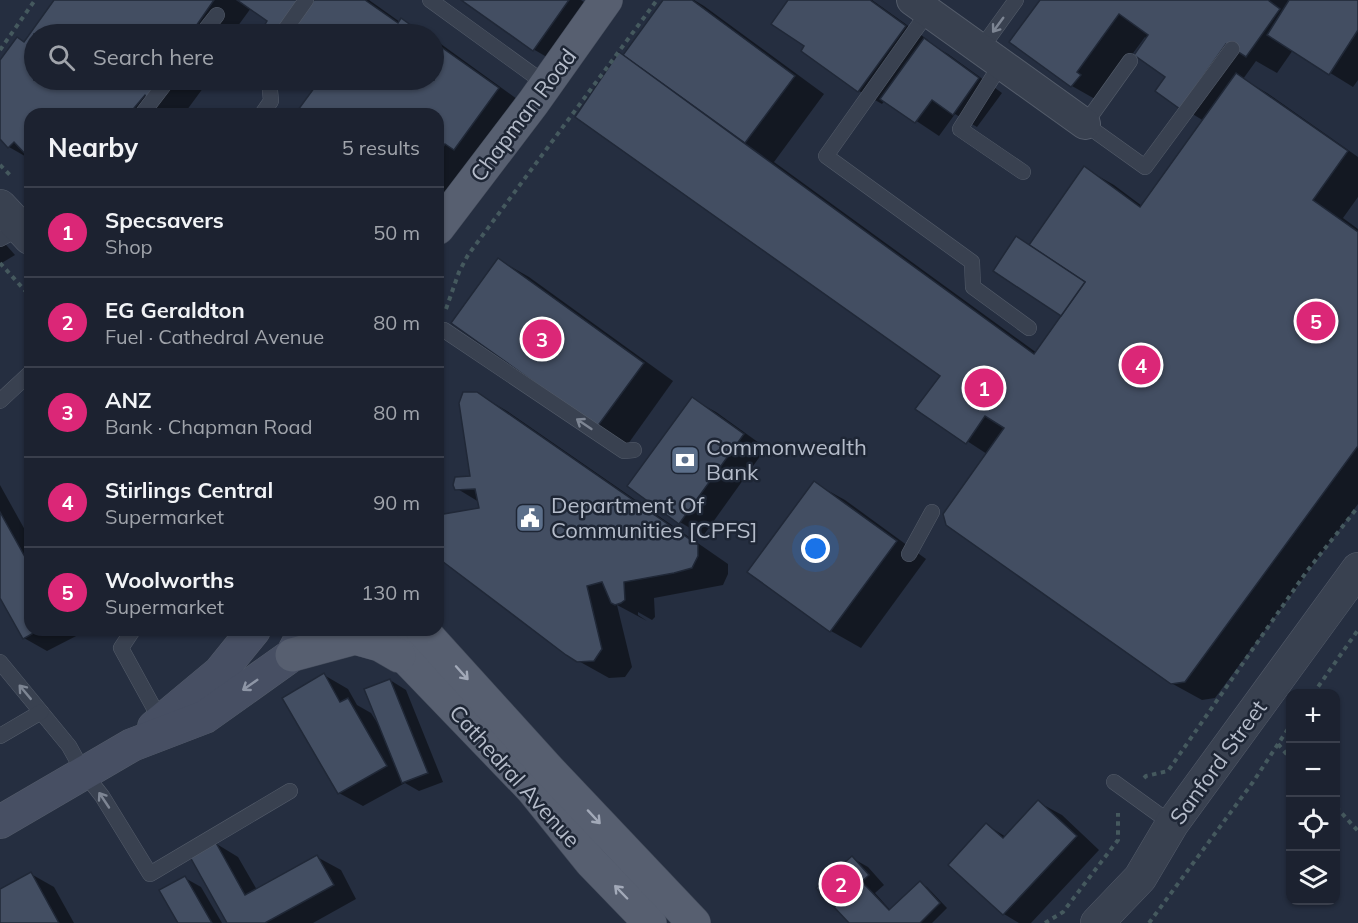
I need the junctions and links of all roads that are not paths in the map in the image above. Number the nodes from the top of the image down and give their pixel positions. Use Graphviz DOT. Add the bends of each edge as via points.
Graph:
graph roads {
  1 [pos="306,0"];
  2 [pos="430,0"];
  3 [pos="1016,0"];
  4 [pos="597,3"];
  5 [pos="921,4"];
  6 [pos="217,15"];
  7 [pos="210,24"];
  8 [pos="289,24"];
  9 [pos="1232,49"];
  10 [pos="990,57"];
  11 [pos="1130,61"];
  12 [pos="547,85"];
  13 [pos="160,90"];
  14 [pos="270,90"];
  15 [pos="147,108"];
  16 [pos="266,108"];
  17 [pos="1085,124"];
  18 [pos="1023,172"];
  19 [pos="444,220"];
  20 [pos="1029,328"];
  21 [pos="444,330"];
  22 [pos="24,379"];
  23 [pos="0,401"];
  24 [pos="634,450"];
  25 [pos="932,512"];
  26 [pos="909,554"];
  27 [pos="1358,568"];
  28 [pos="130,636"];
  29 [pos="249,636"];
  30 [pos="385,636"];
  31 [pos="427,636"];
  32 [pos="299,642"];
  33 [pos="0,662"];
  34 [pos="413,665"];
  35 [pos="41,712"];
  36 [pos="161,721"];
  37 [pos="0,736"];
  38 [pos="132,745"];
  39 [pos="84,773"];
  40 [pos="1114,782"];
  41 [pos="290,791"];
  42 [pos="0,822"];
  43 [pos="1172,824"];
  44 [pos="650,923"];
  45 [pos="694,923"];
  46 [pos="1097,923"];
  1 -- 8 [label="lane"];
  2 -- 12 [label="lane"];
  3 -- 10 [label="lane, one-way"];
  4 -- 12 [label="main road, Chapman Road"];
  5 -- 10 [label="street"];
  5 -- 20 [label="lane" via="826,156 972,262 973,287"];
  6 -- 7 [label="lane"];
  9 -- 17 [label="lane" via="1146,167"];
  10 -- 17 [label="street"];
  10 -- 18 [label="lane" via="960,129"];
  11 -- 17 [label="lane"];
  12 -- 19 [label="main road, Chapman Road"];
  13 -- 15 [label="lane"];
  14 -- 16 [label="lane" via="271,101"];
  24 -- 21 [label="lane, one-way" via="624,451"];
  22 -- 23 [label="lane"];
  25 -- 26 [label="lane"];
  27 -- 43 [label="street, Sanford Street"];
  28 -- 36 [label="lane" via="121,648"];
  29 -- 36 [label="main road" via="220,672"];
  30 -- 34 [label="main road, Cathedral Avenue"];
  31 -- 45 [label="main road, Cathedral Avenue, one-way"];
  32 -- 34 [label="main road" via="355,638 380,645"];
  32 -- 38 [label="main road, one-way" via="205,717"];
  35 -- 33 [label="lane, one-way"];
  44 -- 34 [label="main road, Cathedral Avenue, one-way" via="591,862 532,789"];
  35 -- 37 [label="lane"];
  35 -- 39 [label="lane" via="69,746"];
  36 -- 38 [label="main road"];
  38 -- 39 [label="main road"];
  41 -- 39 [label="lane, one-way" via="150,874"];
  39 -- 42 [label="main road"];
  40 -- 43 [label="lane"];
  43 -- 46 [label="street, Sanford Street" via="1140,878"];
}
